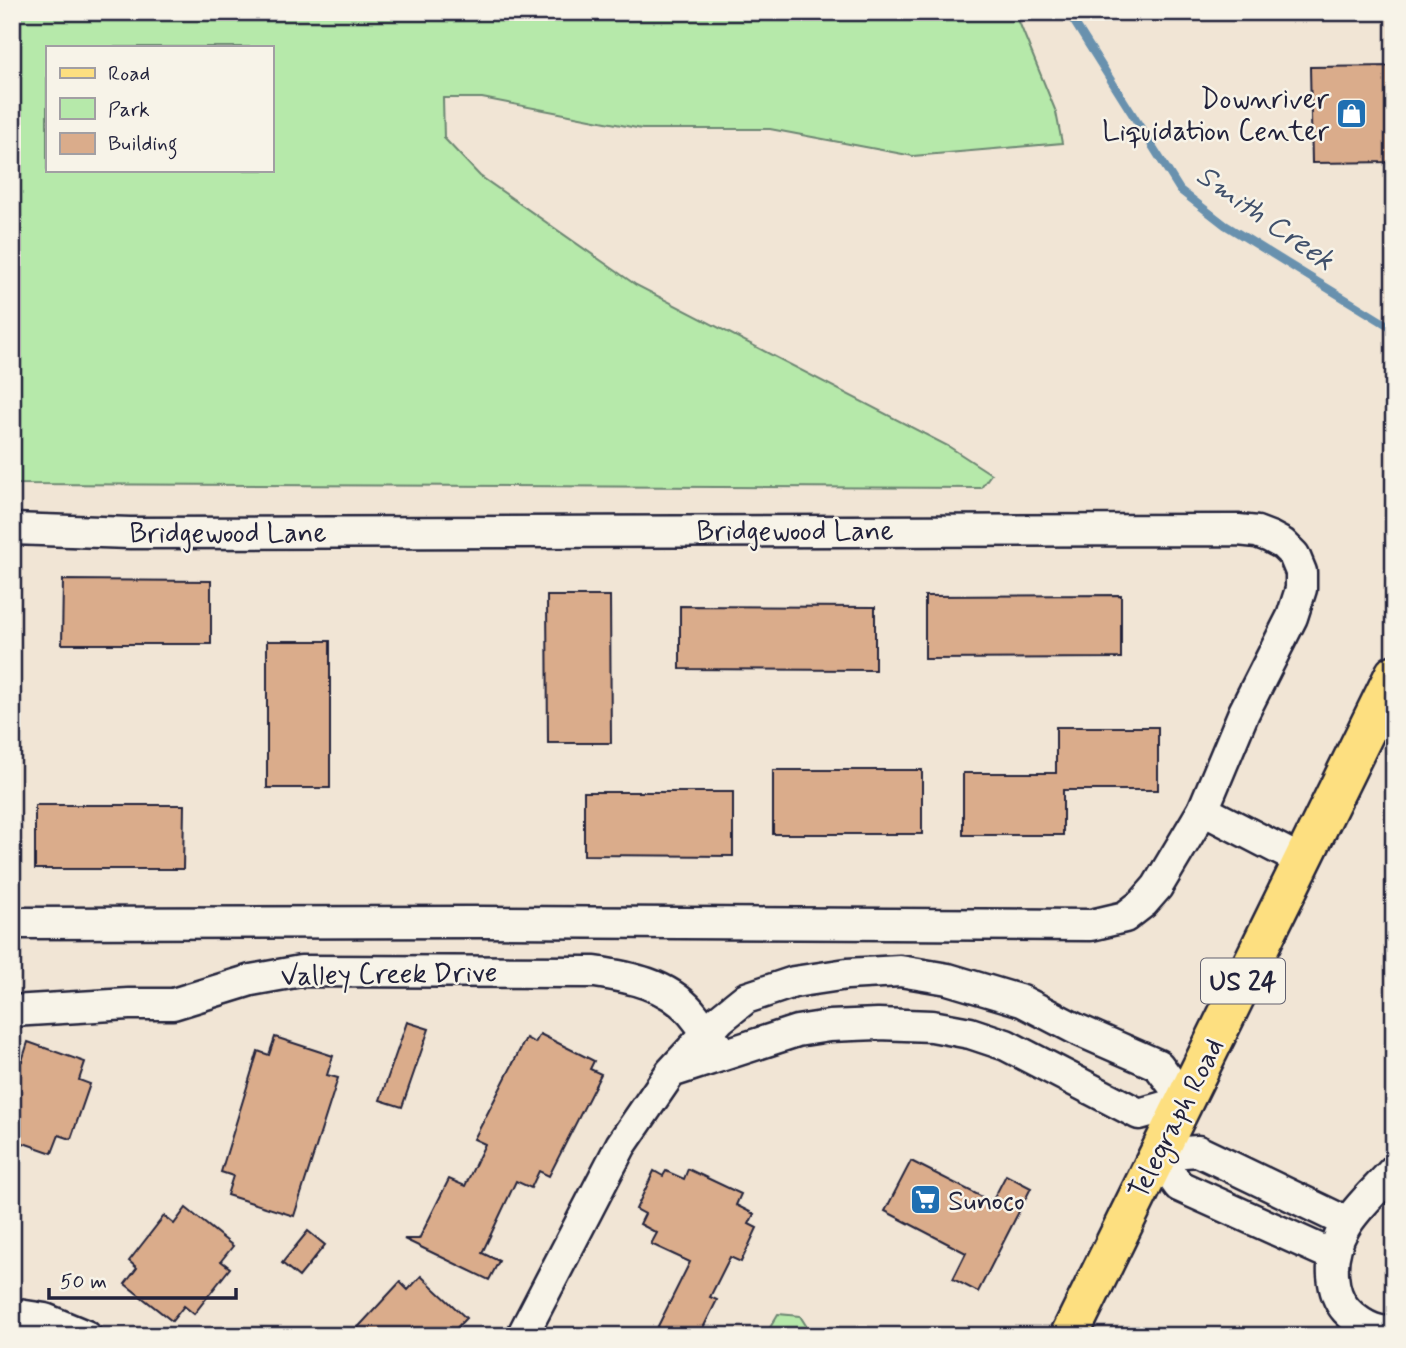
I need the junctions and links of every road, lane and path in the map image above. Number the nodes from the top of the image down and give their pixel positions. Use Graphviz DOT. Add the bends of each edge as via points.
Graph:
graph roads {
  1 [pos="12,529"];
  2 [pos="1394,674"];
  3 [pos="1383,726"];
  4 [pos="1203,810"];
  5 [pos="1302,861"];
  6 [pos="12,923"];
  7 [pos="1023,1001"];
  8 [pos="12,1011"];
  9 [pos="716,1044"];
  10 [pos="1006,1045"];
  11 [pos="1185,1101"];
  12 [pos="1156,1154"];
  13 [pos="1394,1170"];
  14 [pos="1346,1222"];
  15 [pos="1332,1255"];
  16 [pos="12,1314"];
  17 [pos="1394,1332"];
  18 [pos="86,1336"];
  19 [pos="522,1336"];
  20 [pos="1069,1336"];
  1 -- 4 [label="street, Bridgewood Lane" via="130,533 1256,532 1283,544 1294,555 1301,589"];
  2 -- 3 [label="main road, Telegraph Road / US 24"];
  3 -- 5 [label="main road, Telegraph Road / US 24"];
  4 -- 5 [label="street"];
  4 -- 6 [label="street, Bridgewood Lane" via="1143,903 1125,917 1091,925"];
  5 -- 11 [label="main road, Telegraph Road / US 24"];
  7 -- 9 [label="street" via="970,984 900,971 847,974 794,982 746,998"];
  7 -- 10 [label="street"];
  7 -- 11 [label="street" via="1158,1065"];
  8 -- 9 [label="street, Valley Creek Drive" via="173,1004 251,980 301,971 557,971 624,976 662,989 689,1009"];
  9 -- 10 [label="street" via="829,1026 878,1024 932,1026"];
  9 -- 19 [label="street" via="671,1072 621,1145"];
  10 -- 11 [label="street" via="1139,1114"];
  11 -- 12 [label="main road, Telegraph Road / US 24"];
  12 -- 14 [label="street" via="1198,1151"];
  12 -- 15 [label="street" via="1179,1186"];
  12 -- 20 [label="main road, Telegraph Road / US 24"];
  13 -- 14 [label="street"];
  14 -- 15 [label="street"];
  15 -- 17 [label="street" via="1333,1285 1343,1307 1366,1327"];
  16 -- 18 [label="street" via="46,1319"];
}
